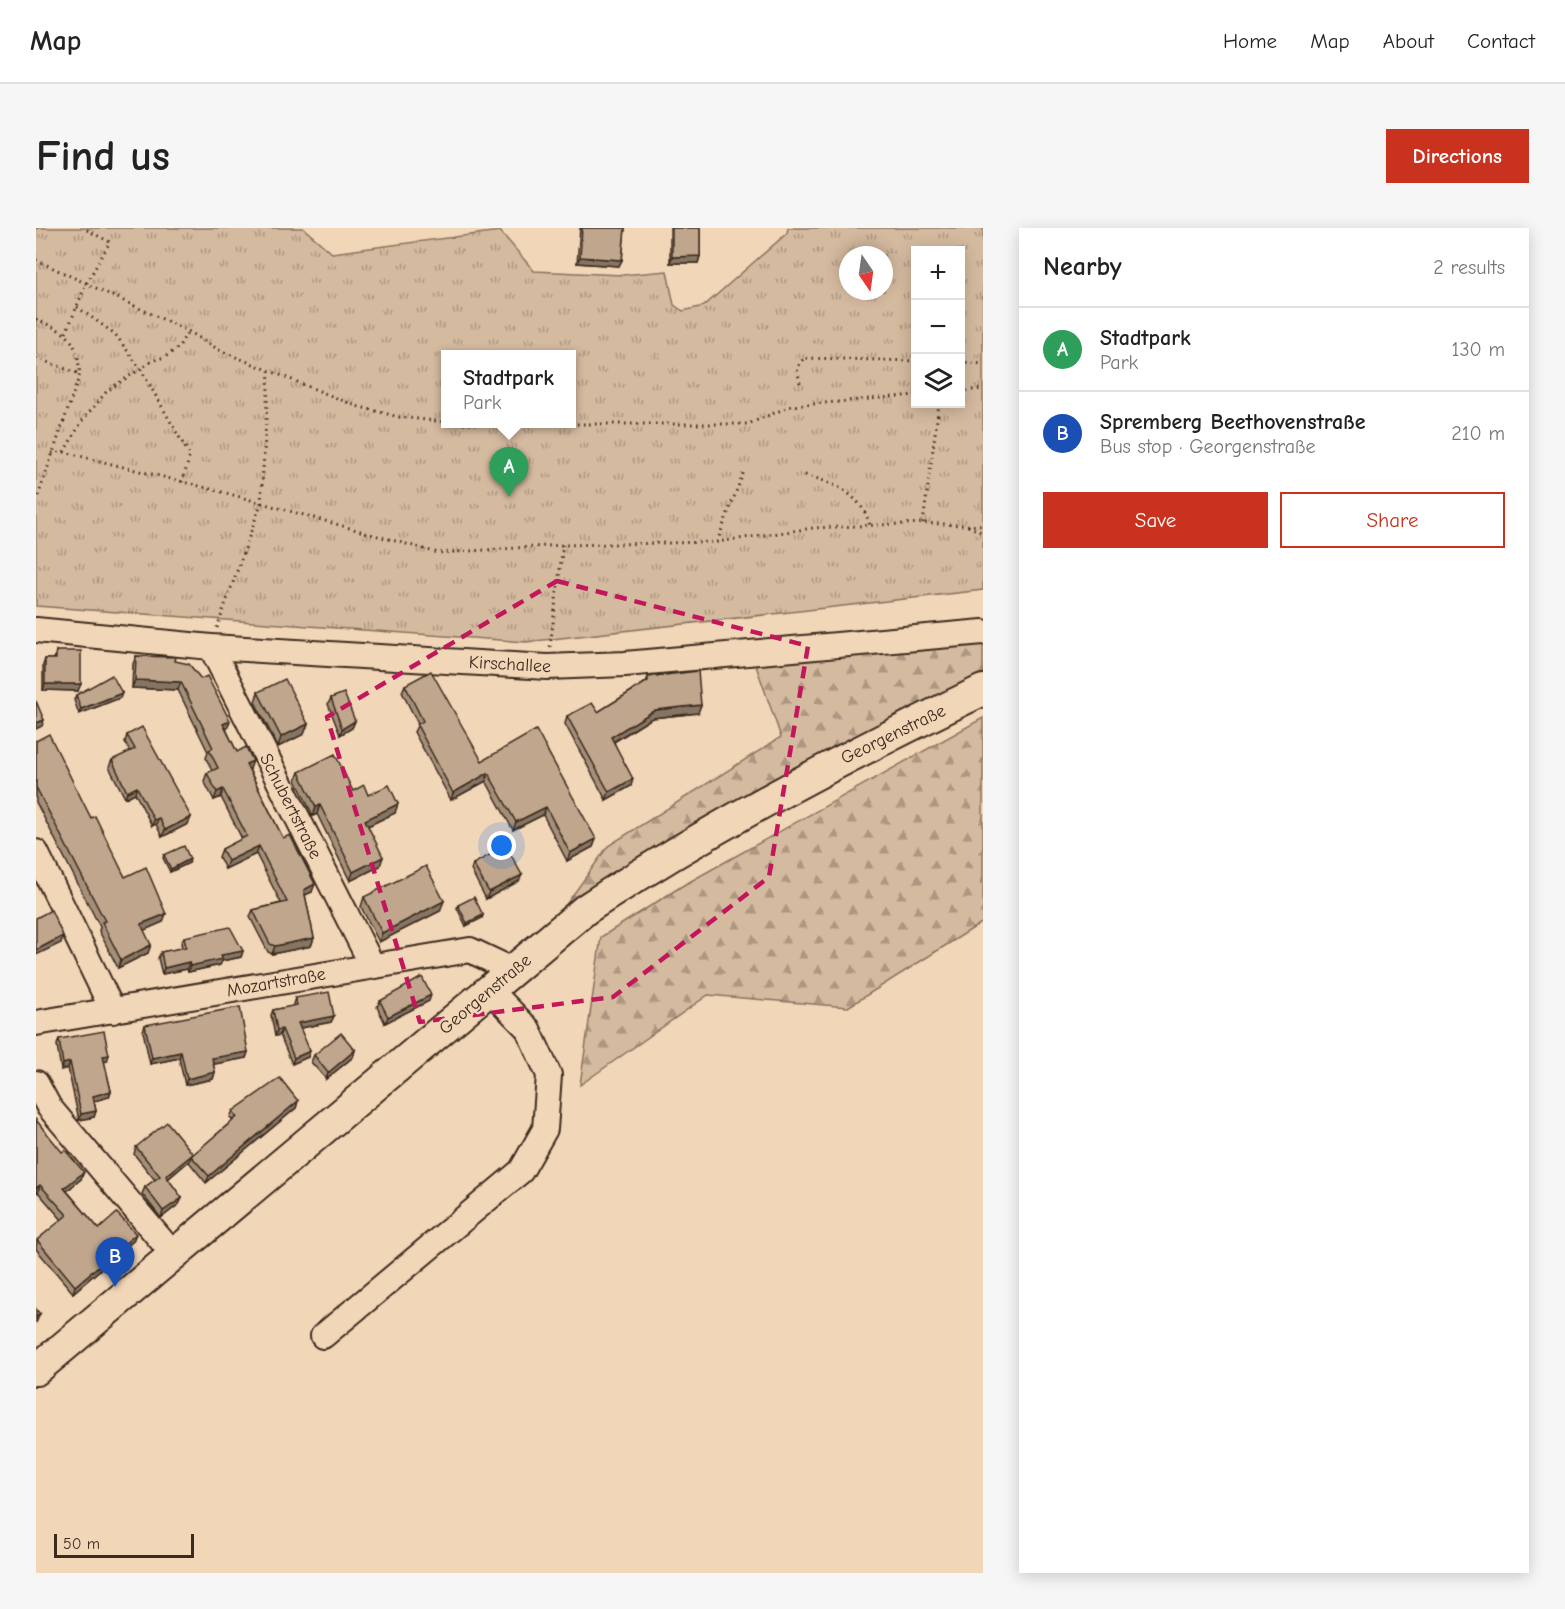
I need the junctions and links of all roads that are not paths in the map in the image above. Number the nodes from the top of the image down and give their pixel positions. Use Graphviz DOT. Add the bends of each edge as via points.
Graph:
graph roads {
  1 [pos="36,630"];
  2 [pos="983,632"];
  3 [pos="211,647"];
  4 [pos="983,690"];
  5 [pos="36,852"];
  6 [pos="372,965"];
  7 [pos="512,970"];
  8 [pos="489,990"];
  9 [pos="113,1011"];
  10 [pos="36,1023"];
  11 [pos="36,1083"];
  12 [pos="173,1254"];
  13 [pos="323,1336"];
  14 [pos="36,1370"];
  1 -- 3 [label="street, Kirschallee"];
  2 -- 3 [label="street, Kirschallee" via="637,663 547,667"];
  3 -- 6 [label="street, Schubertstraße"];
  4 -- 7 [label="main road, Georgenstraße" via="827,766 656,863 586,909"];
  5 -- 9 [label="street"];
  6 -- 7 [label="street, Mozartstraße" via="470,950"];
  6 -- 9 [label="street, Mozartstraße"];
  7 -- 8 [label="main road, Georgenstraße"];
  8 -- 12 [label="main road, Georgenstraße"];
  8 -- 13 [label="street" via="528,1029 549,1075 545,1129 520,1170"];
  9 -- 10 [label="street, Mozartstraße"];
  11 -- 12 [label="street" via="49,1107"];
  12 -- 14 [label="main road, Georgenstraße"];
}
